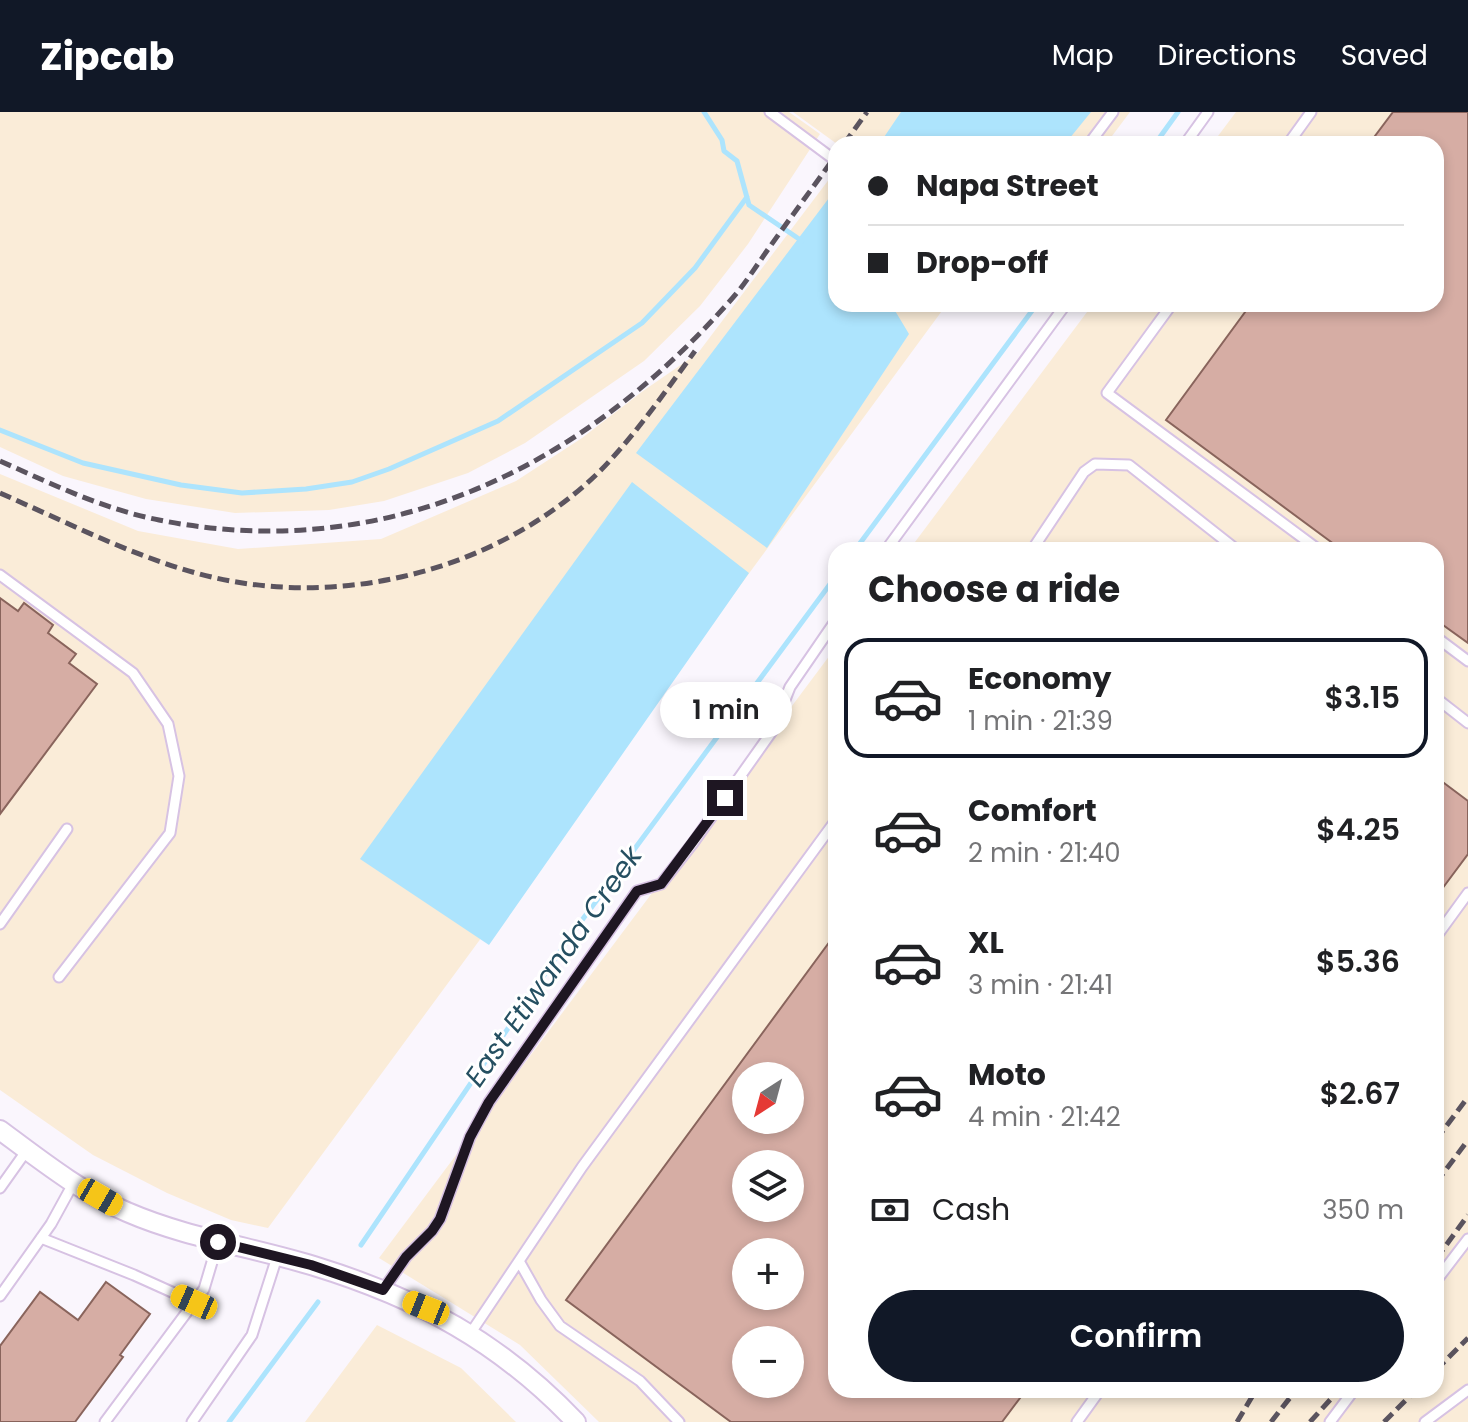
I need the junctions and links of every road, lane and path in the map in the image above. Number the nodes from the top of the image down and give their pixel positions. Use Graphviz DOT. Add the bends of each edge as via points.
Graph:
graph roads {
  1 [pos="770,112"];
  2 [pos="1113,112"];
  3 [pos="1208,112"];
  4 [pos="1311,112"];
  5 [pos="1095,136"];
  6 [pos="1191,136"];
  7 [pos="1294,136"];
  8 [pos="828,155"];
  9 [pos="1060,312"];
  10 [pos="1166,312"];
  11 [pos="892,542"];
  12 [pos="1037,542"];
  13 [pos="1227,542"];
  14 [pos="1308,542"];
  15 [pos="0,575"];
  16 [pos="828,632"];
  17 [pos="1444,643"];
  18 [pos="1468,661"];
  19 [pos="1444,704"];
  20 [pos="1468,723"];
  21 [pos="67,829"];
  22 [pos="828,831"];
  23 [pos="1468,893"];
  24 [pos="0,924"];
  25 [pos="1444,926"];
  26 [pos="59,977"];
  27 [pos="0,1130"];
  28 [pos="27,1150"];
  29 [pos="74,1182"];
  30 [pos="0,1188"];
  31 [pos="41,1238"];
  32 [pos="1468,1239"];
  33 [pos="218,1242"];
  34 [pos="277,1257"];
  35 [pos="519,1261"];
  36 [pos="1444,1270"];
  37 [pos="377,1287"];
  38 [pos="0,1296"];
  39 [pos="194,1302"];
  40 [pos="470,1334"];
  41 [pos="1468,1390"];
  42 [pos="1094,1398"];
  43 [pos="1348,1398"];
  44 [pos="105,1422"];
  45 [pos="192,1422"];
  46 [pos="576,1422"];
  47 [pos="679,1422"];
  48 [pos="1077,1422"];
  49 [pos="1330,1422"];
  50 [pos="1425,1422"];
  1 -- 8 [label="lane"];
  2 -- 5 [label="lane"];
  3 -- 6 [label="lane"];
  4 -- 7 [label="lane"];
  9 -- 11 [label="lane"];
  10 -- 14 [label="lane" via="1107,393"];
  12 -- 13 [label="lane" via="1084,472 1095,464 1129,465"];
  15 -- 26 [label="lane" via="133,673 168,724 179,776 170,833"];
  16 -- 37 [label="lane" via="790,687 773,730 702,830 661,884 637,891 489,1102 432,1231"];
  17 -- 18 [label="lane"];
  19 -- 20 [label="lane"];
  21 -- 24 [label="lane"];
  22 -- 35 [label="lane"];
  23 -- 25 [label="lane"];
  27 -- 28 [label="street"];
  28 -- 29 [label="street"];
  28 -- 30 [label="lane"];
  29 -- 31 [label="lane"];
  29 -- 33 [label="street" via="125,1211"];
  31 -- 38 [label="lane"];
  31 -- 39 [label="lane"];
  32 -- 36 [label="lane"];
  33 -- 34 [label="street"];
  33 -- 39 [label="lane" via="204,1289"];
  34 -- 37 [label="street"];
  34 -- 45 [label="lane" via="252,1335"];
  35 -- 40 [label="lane"];
  35 -- 47 [label="lane" via="560,1326 640,1381"];
  37 -- 40 [label="street"];
  39 -- 44 [label="lane"];
  40 -- 46 [label="street" via="521,1371"];
  41 -- 50 [label="lane"];
  42 -- 48 [label="lane"];
  43 -- 49 [label="lane"];
}
